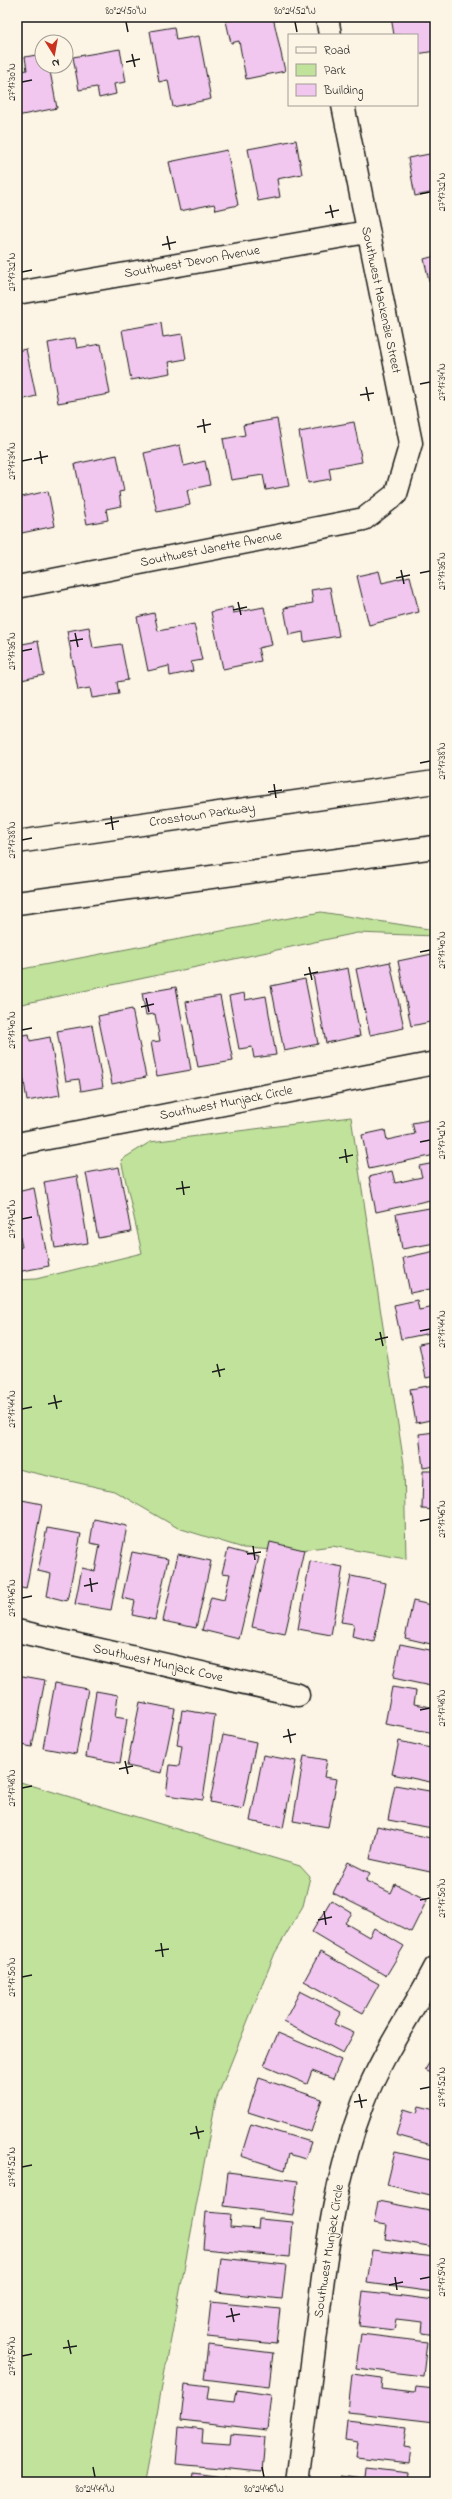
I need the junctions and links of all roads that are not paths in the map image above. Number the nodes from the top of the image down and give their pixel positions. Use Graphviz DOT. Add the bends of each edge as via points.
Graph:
graph roads {
  1 [pos="327,17"];
  2 [pos="330,34"];
  3 [pos="344,106"];
  4 [pos="367,232"];
  5 [pos="17,293"];
  6 [pos="396,494"];
  7 [pos="17,587"];
  8 [pos="435,782"];
  9 [pos="17,842"];
  10 [pos="435,848"];
  11 [pos="17,904"];
  12 [pos="435,1063"];
  13 [pos="17,1144"];
  14 [pos="17,1631"];
  15 [pos="298,1695"];
  16 [pos="435,1968"];
  17 [pos="297,2482"];
  1 -- 2 [label="street"];
  3 -- 4 [label="street, Southwest Mackenzie Street"];
  4 -- 5 [label="street, Southwest Devon Avenue"];
  4 -- 6 [label="street, Southwest Mackenzie Street" via="411,443"];
  6 -- 7 [label="street, Southwest Janette Avenue" via="364,519"];
  8 -- 9 [label="street, Crosstown Parkway"];
  10 -- 11 [label="street"];
  12 -- 13 [label="street, Southwest Munjack Circle"];
  14 -- 15 [label="street, Southwest Munjack Cove"];
  16 -- 17 [label="street, Southwest Munjack Circle" via="383,2059 364,2100 347,2151 328,2236"];
}
